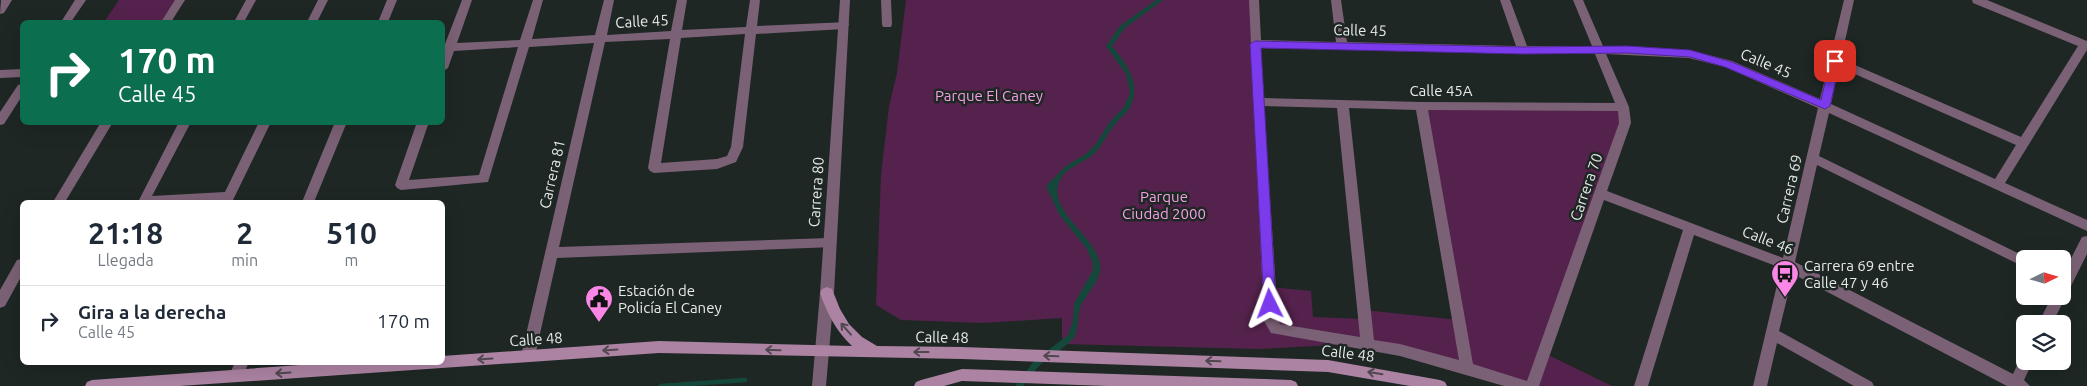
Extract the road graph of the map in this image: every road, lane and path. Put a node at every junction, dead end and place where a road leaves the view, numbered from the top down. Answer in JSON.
{"nodes":[{"id":1,"x":7,"y":0,"type":"edge"},
{"id":2,"x":82,"y":0,"type":"edge"},
{"id":3,"x":180,"y":0,"type":"edge"},
{"id":4,"x":251,"y":0,"type":"edge"},
{"id":5,"x":323,"y":0,"type":"edge"},
{"id":6,"x":392,"y":0,"type":"edge"},
{"id":7,"x":467,"y":0,"type":"edge"},
{"id":8,"x":538,"y":0,"type":"edge"},
{"id":9,"x":609,"y":0,"type":"edge"},
{"id":10,"x":682,"y":0,"type":"edge"},
{"id":11,"x":755,"y":0,"type":"edge"},
{"id":12,"x":845,"y":0,"type":"edge"},
{"id":13,"x":886,"y":0,"type":"edge"},
{"id":14,"x":1254,"y":0,"type":"edge"},
{"id":15,"x":1336,"y":0,"type":"edge"},
{"id":16,"x":1505,"y":0,"type":"edge"},
{"id":17,"x":1578,"y":0,"type":"edge"},
{"id":18,"x":1849,"y":0,"type":"edge"},
{"id":19,"x":1977,"y":0,"type":"edge"},
{"id":20,"x":0,"y":10,"type":"edge"},
{"id":21,"x":67,"y":20,"type":"edge"},
{"id":22,"x":167,"y":20,"type":"edge"},
{"id":23,"x":240,"y":20,"type":"edge"},
{"id":24,"x":313,"y":20,"type":"edge"},
{"id":25,"x":384,"y":20,"type":"edge"},
{"id":26,"x":887,"y":24,"type":"dead end"},
{"id":27,"x":844,"y":25,"type":"junction"},
{"id":28,"x":751,"y":31,"type":"junction"},
{"id":29,"x":677,"y":35,"type":"junction"},
{"id":30,"x":600,"y":39,"type":"junction"},
{"id":31,"x":525,"y":44,"type":"junction"},
{"id":32,"x":1255,"y":44,"type":"junction"},
{"id":33,"x":2086,"y":44,"type":"edge"},
{"id":34,"x":1342,"y":45,"type":"junction"},
{"id":35,"x":446,"y":48,"type":"edge"},
{"id":36,"x":1523,"y":50,"type":"junction"},
{"id":37,"x":1599,"y":50,"type":"junction"},
{"id":38,"x":1835,"y":61,"type":"junction"},
{"id":39,"x":20,"y":73,"type":"edge"},
{"id":40,"x":0,"y":74,"type":"edge"},
{"id":41,"x":20,"y":91,"type":"edge"},
{"id":42,"x":1258,"y":102,"type":"junction"},
{"id":43,"x":1343,"y":105,"type":"junction"},
{"id":44,"x":1421,"y":106,"type":"junction"},
{"id":45,"x":1825,"y":106,"type":"junction"},
{"id":46,"x":1623,"y":107,"type":"junction"},
{"id":47,"x":0,"y":120,"type":"edge"},
{"id":48,"x":105,"y":125,"type":"edge"},
{"id":49,"x":183,"y":125,"type":"edge"},
{"id":50,"x":264,"y":125,"type":"edge"},
{"id":51,"x":340,"y":125,"type":"edge"},
{"id":52,"x":422,"y":125,"type":"edge"},
{"id":53,"x":2023,"y":143,"type":"junction"},
{"id":54,"x":1813,"y":158,"type":"junction"},
{"id":55,"x":1998,"y":184,"type":"junction"},
{"id":56,"x":1601,"y":194,"type":"junction"},
{"id":57,"x":60,"y":200,"type":"edge"},
{"id":58,"x":144,"y":200,"type":"edge"},
{"id":59,"x":165,"y":200,"type":"edge"},
{"id":60,"x":309,"y":200,"type":"edge"},
{"id":61,"x":2087,"y":226,"type":"edge"},
{"id":62,"x":1690,"y":228,"type":"junction"},
{"id":63,"x":2087,"y":241,"type":"edge"},
{"id":64,"x":829,"y":243,"type":"junction"},
{"id":65,"x":551,"y":253,"type":"junction"},
{"id":66,"x":2016,"y":258,"type":"edge"},
{"id":67,"x":1788,"y":265,"type":"junction"},
{"id":68,"x":20,"y":267,"type":"edge"},
{"id":69,"x":2071,"y":271,"type":"edge"},
{"id":70,"x":827,"y":293,"type":"junction"},
{"id":71,"x":0,"y":302,"type":"edge"},
{"id":72,"x":1772,"y":334,"type":"junction"},
{"id":73,"x":1367,"y":343,"type":"junction"},
{"id":74,"x":822,"y":351,"type":"junction"},
{"id":75,"x":879,"y":352,"type":"junction"},
{"id":76,"x":528,"y":356,"type":"junction"},
{"id":77,"x":445,"y":362,"type":"edge"},
{"id":78,"x":241,"y":365,"type":"edge"},
{"id":79,"x":393,"y":365,"type":"edge"},
{"id":80,"x":1467,"y":368,"type":"junction"},
{"id":81,"x":2023,"y":370,"type":"edge"},
{"id":82,"x":236,"y":376,"type":"junction"},
{"id":83,"x":2017,"y":385,"type":"edge"},
{"id":84,"x":92,"y":386,"type":"edge"},
{"id":85,"x":819,"y":386,"type":"edge"},
{"id":86,"x":920,"y":386,"type":"edge"},
{"id":87,"x":1291,"y":386,"type":"edge"},
{"id":88,"x":1440,"y":386,"type":"edge"},
{"id":89,"x":1523,"y":386,"type":"edge"},
{"id":90,"x":1532,"y":386,"type":"edge"},
{"id":91,"x":1641,"y":386,"type":"edge"},
{"id":92,"x":1760,"y":386,"type":"edge"},
{"id":93,"x":1867,"y":386,"type":"edge"}],
"edges":[{"from":1,"to":20,"type":"street"},
{"from":2,"to":21,"type":"street"},
{"from":3,"to":22,"type":"street"},
{"from":4,"to":23,"type":"street"},
{"from":5,"to":24,"type":"street"},
{"from":6,"to":25,"type":"street"},
{"from":7,"to":35,"type":"street"},
{"from":8,"to":31,"type":"street"},
{"from":9,"to":30,"type":"street","name":"Carrera 81"},
{"from":10,"to":29,"type":"street"},
{"from":11,"to":28,"type":"street"},
{"from":12,"to":27,"type":"street","name":"Carrera 80"},
{"from":13,"to":26,"type":"street"},
{"from":14,"to":32,"type":"street"},
{"from":15,"to":34,"type":"street"},
{"from":16,"to":36,"type":"street"},
{"from":17,"to":37,"type":"street","name":"Carrera 70"},
{"from":18,"to":38,"type":"street","name":"Carrera 69"},
{"from":19,"to":33,"type":"street"},
{"from":27,"to":28,"type":"street","name":"Calle 45"},
{"from":27,"to":64,"type":"street","name":"Carrera 80"},
{"from":28,"to":29,"type":"street","name":"Calle 45"},
{"from":28,"to":29,"type":"street"},
{"from":29,"to":30,"type":"street","name":"Calle 45"},
{"from":30,"to":31,"type":"street","name":"Calle 45"},
{"from":30,"to":65,"type":"street","name":"Carrera 81"},
{"from":31,"to":35,"type":"street","name":"Calle 45"},
{"from":31,"to":52,"type":"street"},
{"from":32,"to":34,"type":"street","name":"Calle 45"},
{"from":32,"to":42,"type":"street"},
{"from":33,"to":53,"type":"street"},
{"from":34,"to":36,"type":"street","name":"Calle 45"},
{"from":36,"to":37,"type":"street","name":"Calle 45"},
{"from":37,"to":45,"type":"street","name":"Calle 45"},
{"from":37,"to":46,"type":"street","name":"Carrera 70"},
{"from":38,"to":45,"type":"street","name":"Carrera 69"},
{"from":38,"to":53,"type":"street"},
{"from":39,"to":40,"type":"street"},
{"from":41,"to":47,"type":"street"},
{"from":42,"to":43,"type":"street","name":"Calle 45A"},
{"from":42,"to":73,"type":"street","name":"Calle 48"},
{"from":43,"to":44,"type":"street","name":"Calle 45A"},
{"from":43,"to":73,"type":"street"},
{"from":44,"to":46,"type":"street","name":"Calle 45A"},
{"from":44,"to":80,"type":"street"},
{"from":45,"to":54,"type":"street","name":"Carrera 69"},
{"from":45,"to":55,"type":"street","name":"Calle 45"},
{"from":46,"to":56,"type":"street","name":"Carrera 70"},
{"from":48,"to":57,"type":"street"},
{"from":49,"to":58,"type":"street"},
{"from":50,"to":59,"type":"street"},
{"from":51,"to":60,"type":"street"},
{"from":53,"to":55,"type":"street"},
{"from":54,"to":66,"type":"street"},
{"from":54,"to":67,"type":"street","name":"Carrera 69"},
{"from":55,"to":61,"type":"street","name":"Calle 45"},
{"from":56,"to":62,"type":"street","name":"Calle 46"},
{"from":56,"to":90,"type":"street","name":"Carrera 70"},
{"from":62,"to":67,"type":"street","name":"Calle 46"},
{"from":62,"to":91,"type":"street"},
{"from":63,"to":69,"type":"street"},
{"from":64,"to":65,"type":"street"},
{"from":64,"to":70,"type":"street","name":"Carrera 80"},
{"from":65,"to":76,"type":"street","name":"Carrera 81"},
{"from":67,"to":72,"type":"street","name":"Carrera 69"},
{"from":67,"to":83,"type":"street","name":"Calle 46"},
{"from":68,"to":71,"type":"street"},
{"from":70,"to":74,"type":"street","name":"Carrera 80"},
{"from":75,"to":70,"type":"main road","one_way":true},
{"from":72,"to":92,"type":"street","name":"Carrera 69"},
{"from":72,"to":93,"type":"street"},
{"from":73,"to":80,"type":"street","name":"Calle 48"},
{"from":74,"to":75,"type":"main road","name":"Calle 48"},
{"from":74,"to":76,"type":"main road","name":"Calle 48","one_way":true},
{"from":74,"to":85,"type":"street","name":"Carrera 80"},
{"from":88,"to":75,"type":"main road","name":"Calle 48","one_way":true},
{"from":76,"to":77,"type":"main road","name":"Calle 48","one_way":true},
{"from":78,"to":82,"type":"street"},
{"from":79,"to":82,"type":"main road","one_way":true},
{"from":80,"to":89,"type":"street","name":"Calle 48"},
{"from":81,"to":83,"type":"street"},
{"from":82,"to":84,"type":"main road"},
{"from":86,"to":87,"type":"main road"}]}
